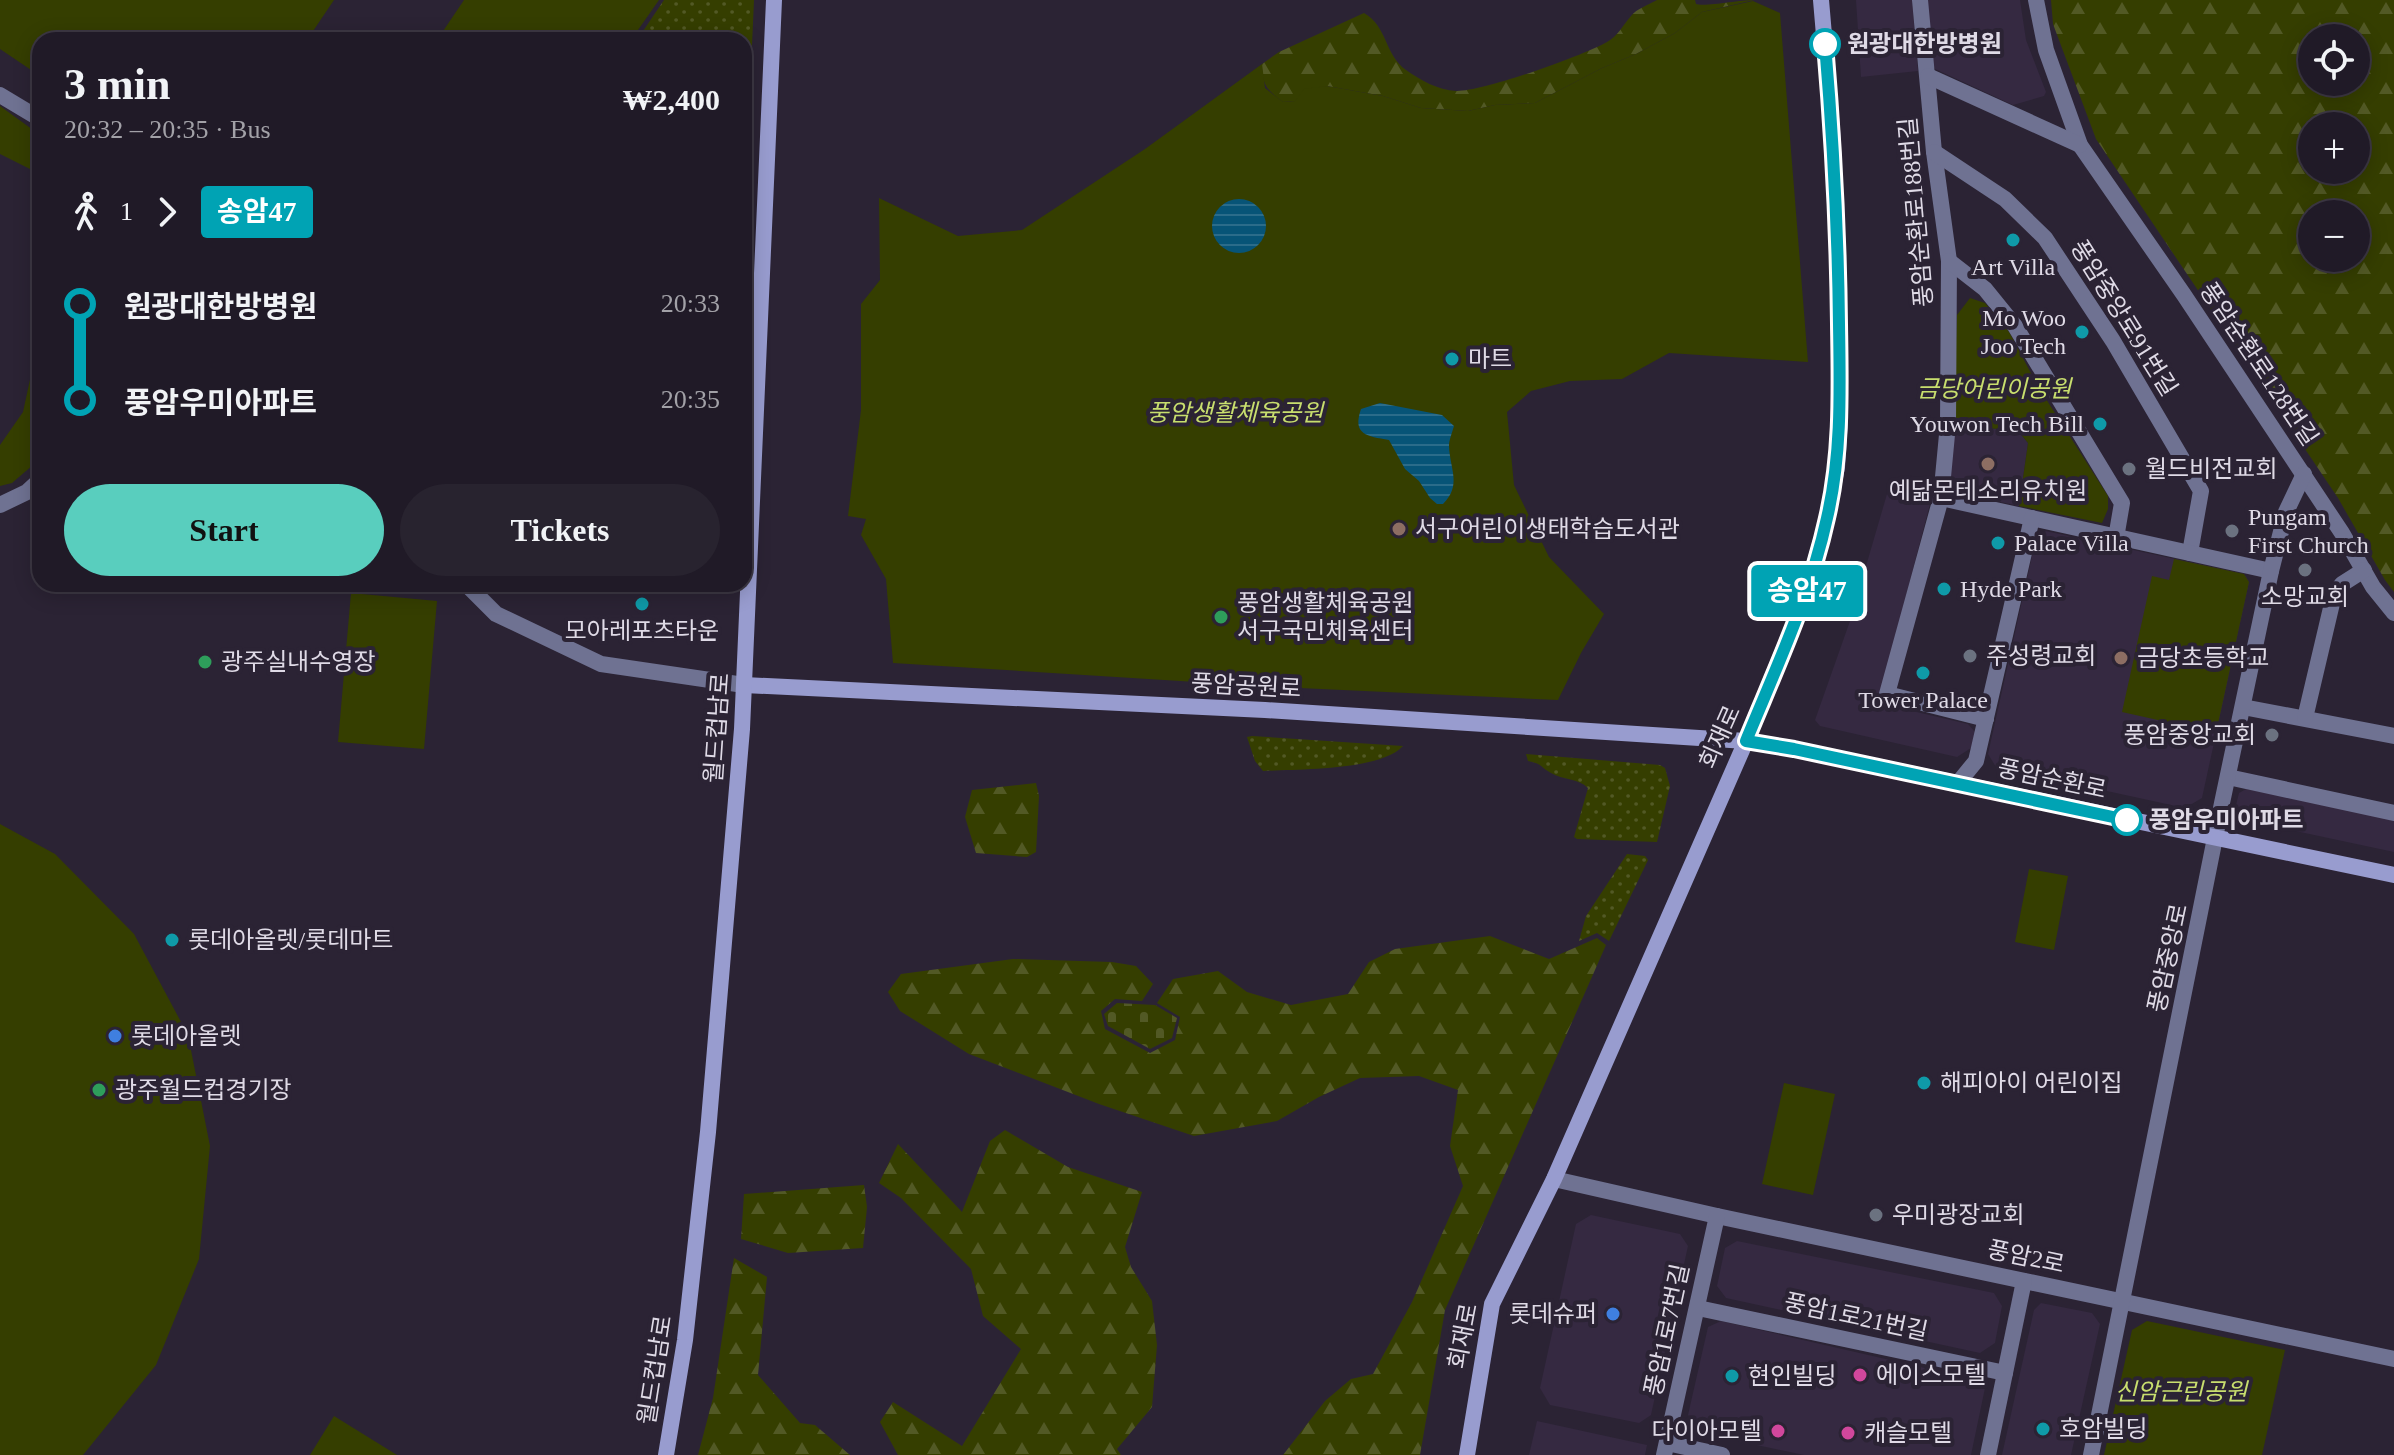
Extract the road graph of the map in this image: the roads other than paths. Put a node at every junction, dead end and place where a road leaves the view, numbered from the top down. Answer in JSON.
{"nodes":[{"id":1,"x":774,"y":0,"type":"edge"},
{"id":2,"x":1821,"y":0,"type":"edge"},
{"id":3,"x":1920,"y":0,"type":"edge"},
{"id":4,"x":2036,"y":0,"type":"edge"},
{"id":5,"x":1928,"y":76,"type":"junction"},
{"id":6,"x":0,"y":95,"type":"edge"},
{"id":7,"x":32,"y":114,"type":"edge"},
{"id":8,"x":2080,"y":145,"type":"junction"},
{"id":9,"x":1934,"y":152,"type":"junction"},
{"id":10,"x":1949,"y":261,"type":"junction"},
{"id":11,"x":2304,"y":474,"type":"junction"},
{"id":12,"x":32,"y":487,"type":"edge"},
{"id":13,"x":1941,"y":498,"type":"junction"},
{"id":14,"x":752,"y":502,"type":"edge"},
{"id":15,"x":0,"y":505,"type":"edge"},
{"id":16,"x":2032,"y":518,"type":"junction"},
{"id":17,"x":2116,"y":538,"type":"junction"},
{"id":18,"x":2190,"y":553,"type":"junction"},
{"id":19,"x":2364,"y":570,"type":"junction"},
{"id":20,"x":2271,"y":571,"type":"junction"},
{"id":21,"x":474,"y":592,"type":"edge"},
{"id":22,"x":748,"y":592,"type":"edge"},
{"id":23,"x":2394,"y":613,"type":"edge"},
{"id":24,"x":744,"y":685,"type":"junction"},
{"id":25,"x":2243,"y":707,"type":"junction"},
{"id":26,"x":2305,"y":718,"type":"junction"},
{"id":27,"x":1986,"y":719,"type":"junction"},
{"id":28,"x":2394,"y":736,"type":"edge"},
{"id":29,"x":1746,"y":741,"type":"junction"},
{"id":30,"x":2228,"y":777,"type":"junction"},
{"id":31,"x":1958,"y":783,"type":"junction"},
{"id":32,"x":2394,"y":813,"type":"edge"},
{"id":33,"x":2217,"y":837,"type":"junction"},
{"id":34,"x":2394,"y":875,"type":"edge"},
{"id":35,"x":1554,"y":1179,"type":"junction"},
{"id":36,"x":1717,"y":1216,"type":"junction"},
{"id":37,"x":2024,"y":1281,"type":"junction"},
{"id":38,"x":2122,"y":1302,"type":"junction"},
{"id":39,"x":1698,"y":1308,"type":"junction"},
{"id":40,"x":2394,"y":1359,"type":"edge"},
{"id":41,"x":2005,"y":1373,"type":"junction"},
{"id":42,"x":1665,"y":1449,"type":"edge"},
{"id":43,"x":666,"y":1455,"type":"edge"},
{"id":44,"x":1467,"y":1455,"type":"edge"},
{"id":45,"x":1722,"y":1455,"type":"edge"},
{"id":46,"x":1988,"y":1455,"type":"edge"},
{"id":47,"x":2091,"y":1455,"type":"edge"}],
"edges":[{"from":1,"to":14,"type":"street","name":"월드컵남로"},
{"from":2,"to":29,"type":"street","name":"회재로"},
{"from":3,"to":5,"type":"street","name":"풍암순환로188번길"},
{"from":4,"to":8,"type":"street","name":"풍암순환로128번길"},
{"from":5,"to":8,"type":"street"},
{"from":5,"to":9,"type":"street","name":"풍암순환로188번길"},
{"from":6,"to":7,"type":"street"},
{"from":8,"to":11,"type":"street","name":"풍암순환로128번길"},
{"from":9,"to":10,"type":"street","name":"풍암순환로188번길"},
{"from":9,"to":18,"type":"street","name":"풍암중앙로91번길"},
{"from":10,"to":13,"type":"street","name":"풍암순환로188번길"},
{"from":10,"to":17,"type":"street"},
{"from":11,"to":19,"type":"street","name":"풍암순환로128번길"},
{"from":11,"to":20,"type":"street","name":"풍암중앙로"},
{"from":12,"to":15,"type":"street"},
{"from":13,"to":16,"type":"street"},
{"from":13,"to":27,"type":"street","name":"풍암순환로188번길"},
{"from":16,"to":17,"type":"street"},
{"from":16,"to":27,"type":"street"},
{"from":17,"to":18,"type":"street"},
{"from":18,"to":20,"type":"street"},
{"from":19,"to":23,"type":"street","name":"풍암순환로128번길"},
{"from":19,"to":26,"type":"street"},
{"from":20,"to":25,"type":"street","name":"풍암중앙로"},
{"from":21,"to":24,"type":"street"},
{"from":22,"to":24,"type":"street","name":"월드컵남로"},
{"from":24,"to":29,"type":"street","name":"풍암공원로"},
{"from":24,"to":43,"type":"street","name":"월드컵남로"},
{"from":25,"to":26,"type":"street"},
{"from":25,"to":30,"type":"street","name":"풍암중앙로"},
{"from":26,"to":28,"type":"street"},
{"from":27,"to":31,"type":"street"},
{"from":29,"to":31,"type":"street","name":"풍암순환로"},
{"from":29,"to":35,"type":"street","name":"회재로"},
{"from":30,"to":32,"type":"street"},
{"from":30,"to":33,"type":"street","name":"풍암중앙로"},
{"from":31,"to":33,"type":"street","name":"풍암순환로"},
{"from":33,"to":34,"type":"street","name":"풍암순환로"},
{"from":33,"to":38,"type":"street","name":"풍암중앙로"},
{"from":35,"to":36,"type":"street","name":"풍암2로"},
{"from":35,"to":44,"type":"street","name":"회재로"},
{"from":36,"to":37,"type":"street","name":"풍암2로"},
{"from":36,"to":39,"type":"street","name":"풍암1로7번길"},
{"from":37,"to":38,"type":"street","name":"풍암2로"},
{"from":37,"to":41,"type":"street"},
{"from":38,"to":40,"type":"street","name":"풍암2로"},
{"from":38,"to":47,"type":"street","name":"풍암중앙로"},
{"from":39,"to":41,"type":"street","name":"풍암1로21번길"},
{"from":39,"to":42,"type":"street","name":"풍암1로7번길"},
{"from":41,"to":46,"type":"street"},
{"from":42,"to":45,"type":"street"}]}
